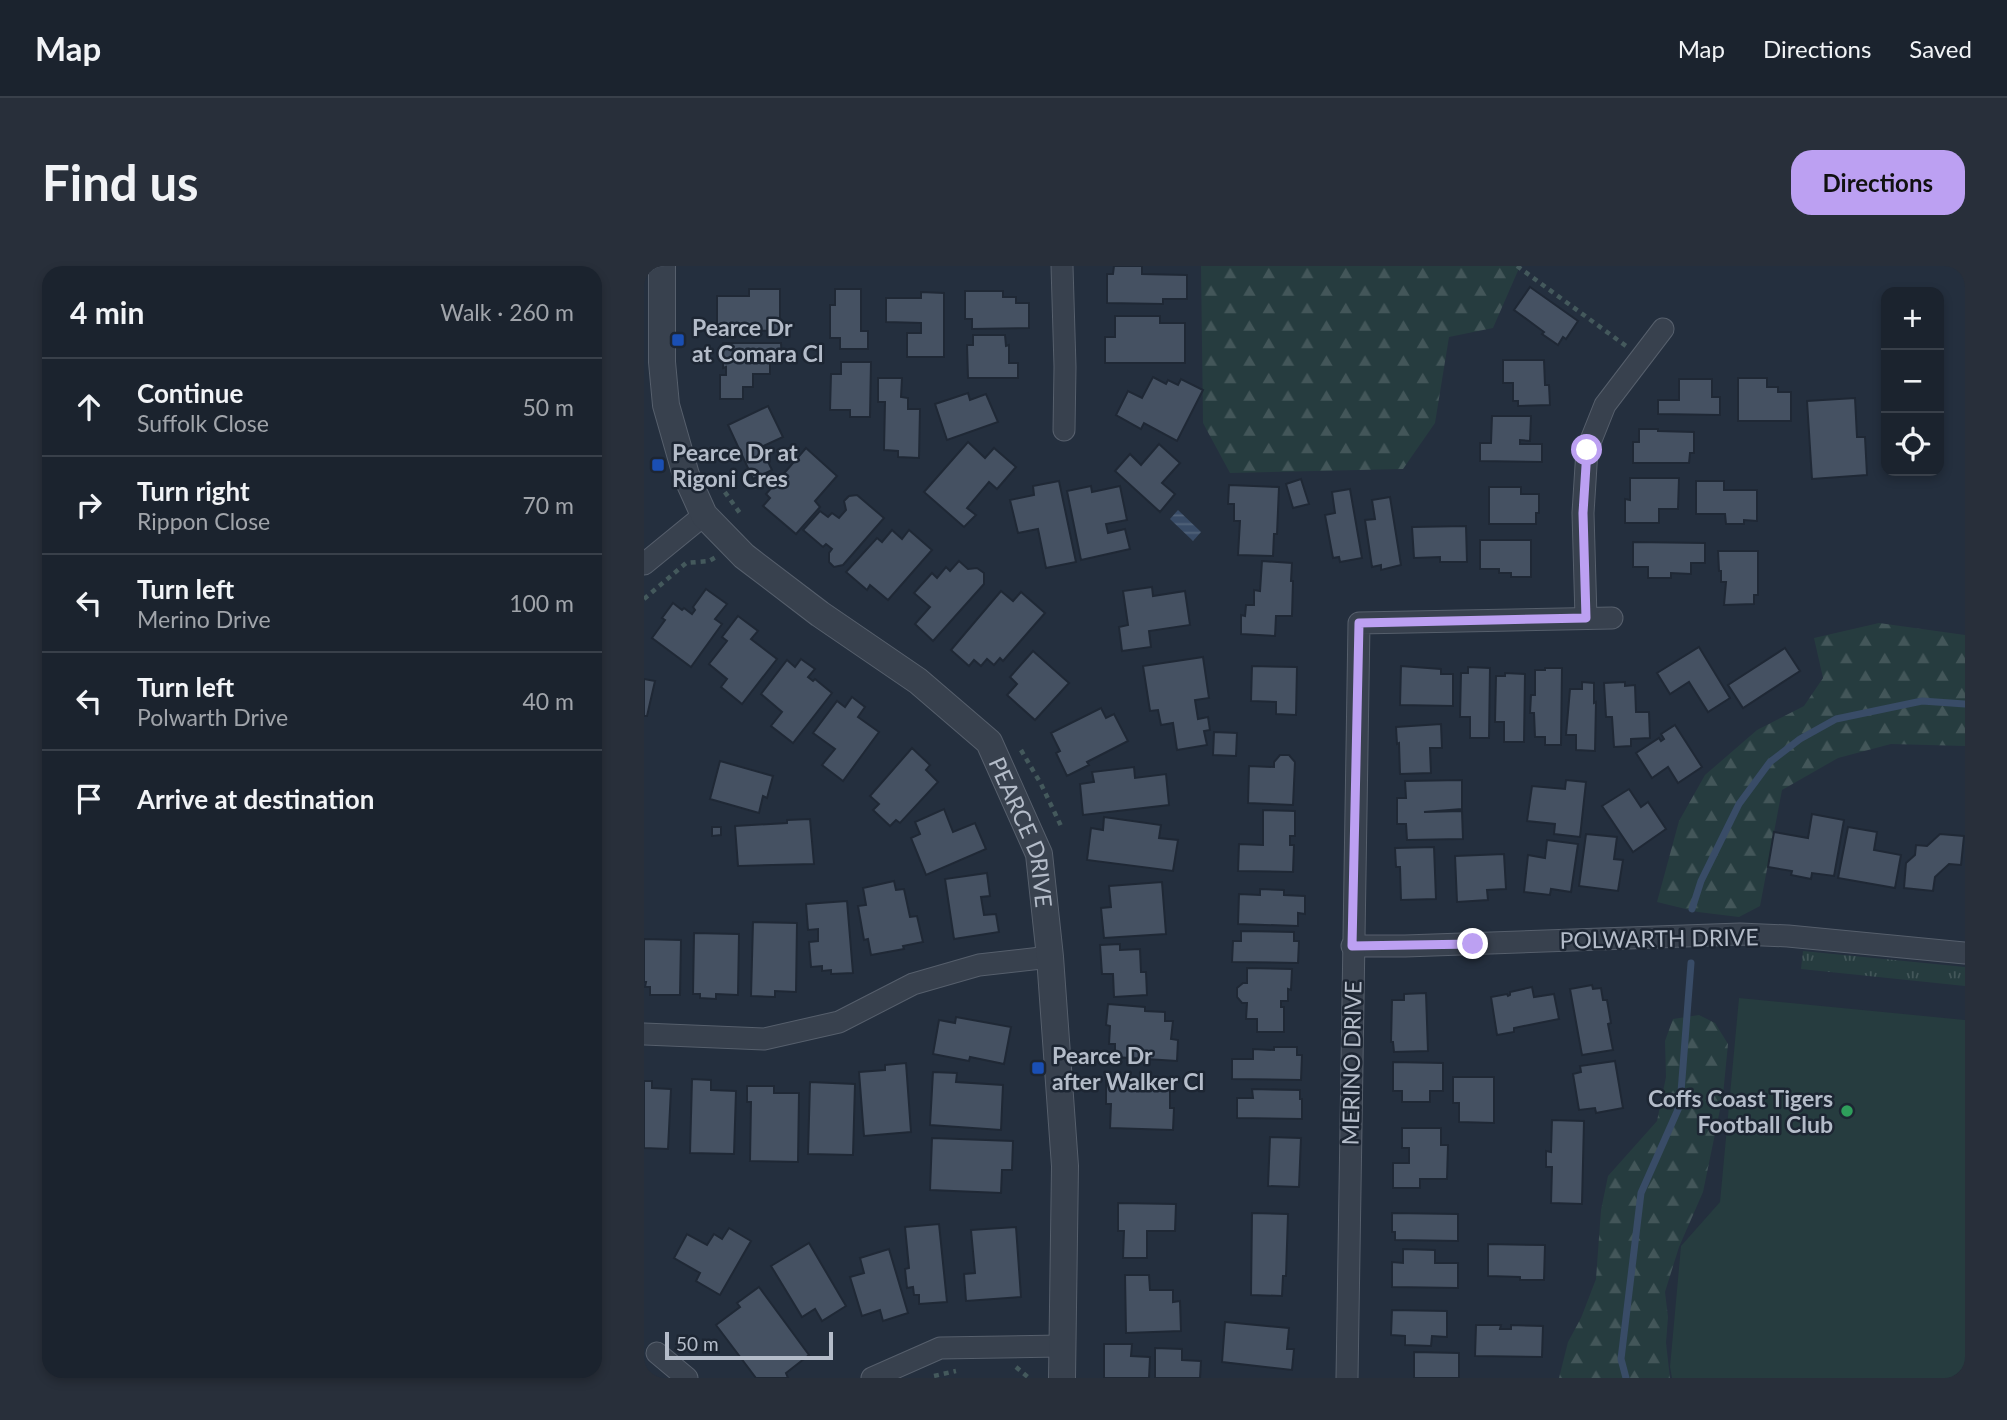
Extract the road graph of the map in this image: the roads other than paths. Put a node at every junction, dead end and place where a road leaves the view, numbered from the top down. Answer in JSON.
{"nodes":[{"id":1,"x":662,"y":266,"type":"edge"},
{"id":2,"x":1062,"y":266,"type":"edge"},
{"id":3,"x":1663,"y":329,"type":"dead end"},
{"id":4,"x":1064,"y":429,"type":"dead end"},
{"id":5,"x":704,"y":515,"type":"junction"},
{"id":6,"x":644,"y":564,"type":"edge"},
{"id":7,"x":1586,"y":618,"type":"junction"},
{"id":8,"x":1612,"y":618,"type":"dead end"},
{"id":9,"x":1352,"y":946,"type":"junction"},
{"id":10,"x":1965,"y":953,"type":"edge"},
{"id":11,"x":1050,"y":957,"type":"junction"},
{"id":12,"x":644,"y":1034,"type":"edge"},
{"id":13,"x":1061,"y":1346,"type":"junction"},
{"id":14,"x":657,"y":1353,"type":"dead end"},
{"id":15,"x":687,"y":1378,"type":"edge"},
{"id":16,"x":872,"y":1378,"type":"edge"},
{"id":17,"x":1062,"y":1378,"type":"edge"},
{"id":18,"x":1347,"y":1378,"type":"edge"}],
"edges":[{"from":1,"to":5,"type":"street","name":"PEARCE DRIVE"},
{"from":2,"to":4,"type":"street"},
{"from":3,"to":7,"type":"street"},
{"from":5,"to":6,"type":"street"},
{"from":5,"to":11,"type":"street","name":"PEARCE DRIVE"},
{"from":7,"to":8,"type":"street"},
{"from":7,"to":9,"type":"street","name":"MERINO DRIVE"},
{"from":9,"to":10,"type":"street","name":"POLWARTH DRIVE"},
{"from":9,"to":18,"type":"street","name":"MERINO DRIVE"},
{"from":11,"to":12,"type":"street"},
{"from":11,"to":13,"type":"street","name":"PEARCE DRIVE"},
{"from":13,"to":16,"type":"street"},
{"from":13,"to":17,"type":"street","name":"PEARCE DRIVE"},
{"from":14,"to":15,"type":"street"}]}
